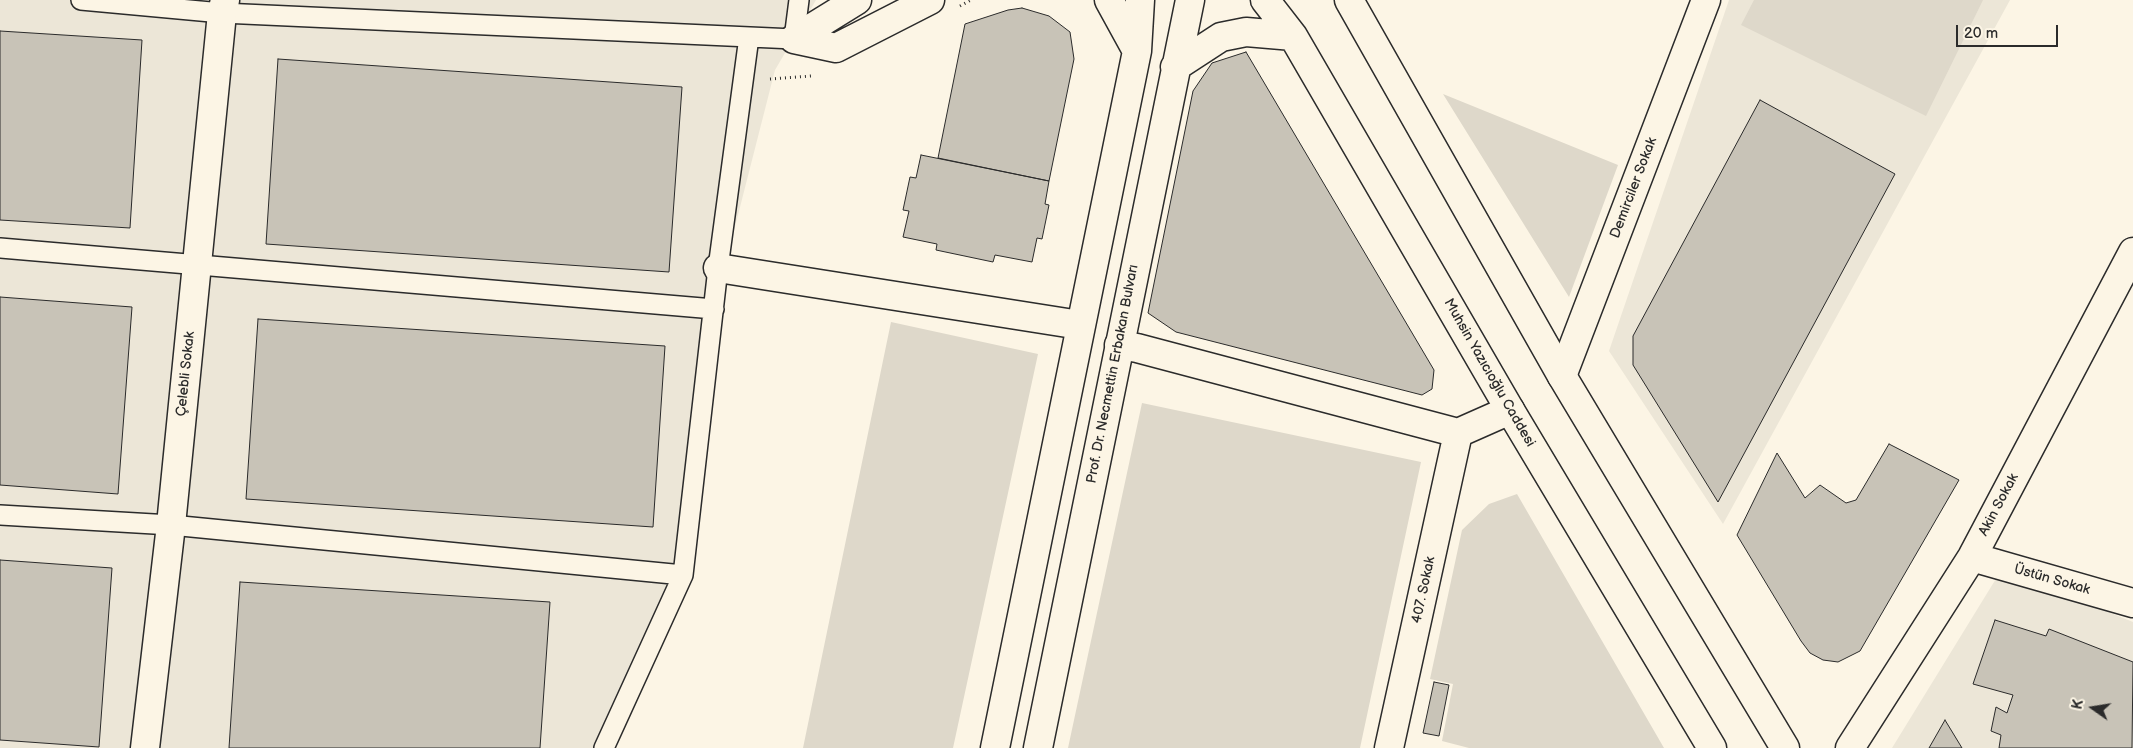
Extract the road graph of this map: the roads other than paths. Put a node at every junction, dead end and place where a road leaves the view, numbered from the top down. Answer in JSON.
{"nodes":[{"id":1,"x":81,"y":0,"type":"edge"},
{"id":2,"x":799,"y":0,"type":"edge"},
{"id":3,"x":857,"y":0,"type":"edge"},
{"id":4,"x":930,"y":0,"type":"edge"},
{"id":5,"x":1108,"y":0,"type":"edge"},
{"id":6,"x":1140,"y":0,"type":"edge"},
{"id":7,"x":1190,"y":0,"type":"edge"},
{"id":8,"x":1265,"y":0,"type":"edge"},
{"id":9,"x":1349,"y":0,"type":"edge"},
{"id":10,"x":1706,"y":0,"type":"edge"},
{"id":11,"x":224,"y":6,"type":"edge"},
{"id":12,"x":1293,"y":36,"type":"junction"},
{"id":13,"x":749,"y":37,"type":"junction"},
{"id":14,"x":794,"y":39,"type":"junction"},
{"id":15,"x":1137,"y":51,"type":"junction"},
{"id":16,"x":1175,"y":67,"type":"junction"},
{"id":17,"x":0,"y":248,"type":"edge"},
{"id":18,"x":2133,"y":252,"type":"edge"},
{"id":19,"x":197,"y":264,"type":"junction"},
{"id":20,"x":718,"y":268,"type":"junction"},
{"id":21,"x":714,"y":309,"type":"junction"},
{"id":22,"x":1080,"y":325,"type":"junction"},
{"id":23,"x":1119,"y":345,"type":"junction"},
{"id":24,"x":1562,"y":376,"type":"junction"},
{"id":25,"x":1510,"y":410,"type":"junction"},
{"id":26,"x":1458,"y":432,"type":"junction"},
{"id":27,"x":0,"y":515,"type":"edge"},
{"id":28,"x":170,"y":525,"type":"junction"},
{"id":29,"x":1972,"y":557,"type":"junction"},
{"id":30,"x":683,"y":575,"type":"junction"},
{"id":31,"x":2133,"y":604,"type":"edge"},
{"id":32,"x":145,"y":748,"type":"edge"},
{"id":33,"x":604,"y":748,"type":"edge"},
{"id":34,"x":995,"y":748,"type":"edge"},
{"id":35,"x":1038,"y":748,"type":"edge"},
{"id":36,"x":1389,"y":748,"type":"edge"},
{"id":37,"x":1712,"y":748,"type":"edge"},
{"id":38,"x":1785,"y":748,"type":"edge"},
{"id":39,"x":1850,"y":748,"type":"edge"}],
"edges":[{"from":1,"to":11,"type":"lane"},
{"from":2,"to":14,"type":"lane"},
{"from":3,"to":14,"type":"main road"},
{"from":4,"to":14,"type":"main road"},
{"from":5,"to":15,"type":"main road"},
{"from":6,"to":15,"type":"main road"},
{"from":7,"to":16,"type":"main road","name":"Prof. Dr. Necmettin Erbakan Bulvarı"},
{"from":8,"to":12,"type":"main road","name":"Muhsin Yazıcıoğlu Caddesi"},
{"from":9,"to":24,"type":"main road"},
{"from":10,"to":24,"type":"main road","name":"Demirciler Sokak"},
{"from":11,"to":13,"type":"lane"},
{"from":11,"to":19,"type":"main road","name":"Çelebli Sokak"},
{"from":12,"to":16,"type":"main road"},
{"from":12,"to":25,"type":"main road","name":"Muhsin Yazıcıoğlu Caddesi"},
{"from":13,"to":14,"type":"lane"},
{"from":13,"to":20,"type":"lane"},
{"from":15,"to":22,"type":"main road"},
{"from":16,"to":23,"type":"main road","name":"Prof. Dr. Necmettin Erbakan Bulvarı"},
{"from":17,"to":19,"type":"lane"},
{"from":18,"to":29,"type":"main road","name":"Akin Sokak"},
{"from":19,"to":21,"type":"lane"},
{"from":19,"to":28,"type":"main road","name":"Çelebli Sokak"},
{"from":20,"to":21,"type":"lane"},
{"from":20,"to":22,"type":"main road"},
{"from":21,"to":30,"type":"lane"},
{"from":22,"to":34,"type":"main road"},
{"from":23,"to":26,"type":"main road"},
{"from":23,"to":35,"type":"main road","name":"Prof. Dr. Necmettin Erbakan Bulvarı"},
{"from":24,"to":38,"type":"main road"},
{"from":25,"to":26,"type":"main road"},
{"from":25,"to":37,"type":"main road","name":"Muhsin Yazıcıoğlu Caddesi"},
{"from":26,"to":36,"type":"main road","name":"407. Sokak"},
{"from":27,"to":28,"type":"lane"},
{"from":28,"to":30,"type":"lane"},
{"from":28,"to":32,"type":"main road","name":"Çelebli Sokak"},
{"from":29,"to":31,"type":"main road","name":"Üstün Sokak"},
{"from":29,"to":39,"type":"main road","name":"Akin Sokak"},
{"from":30,"to":33,"type":"lane"}]}
